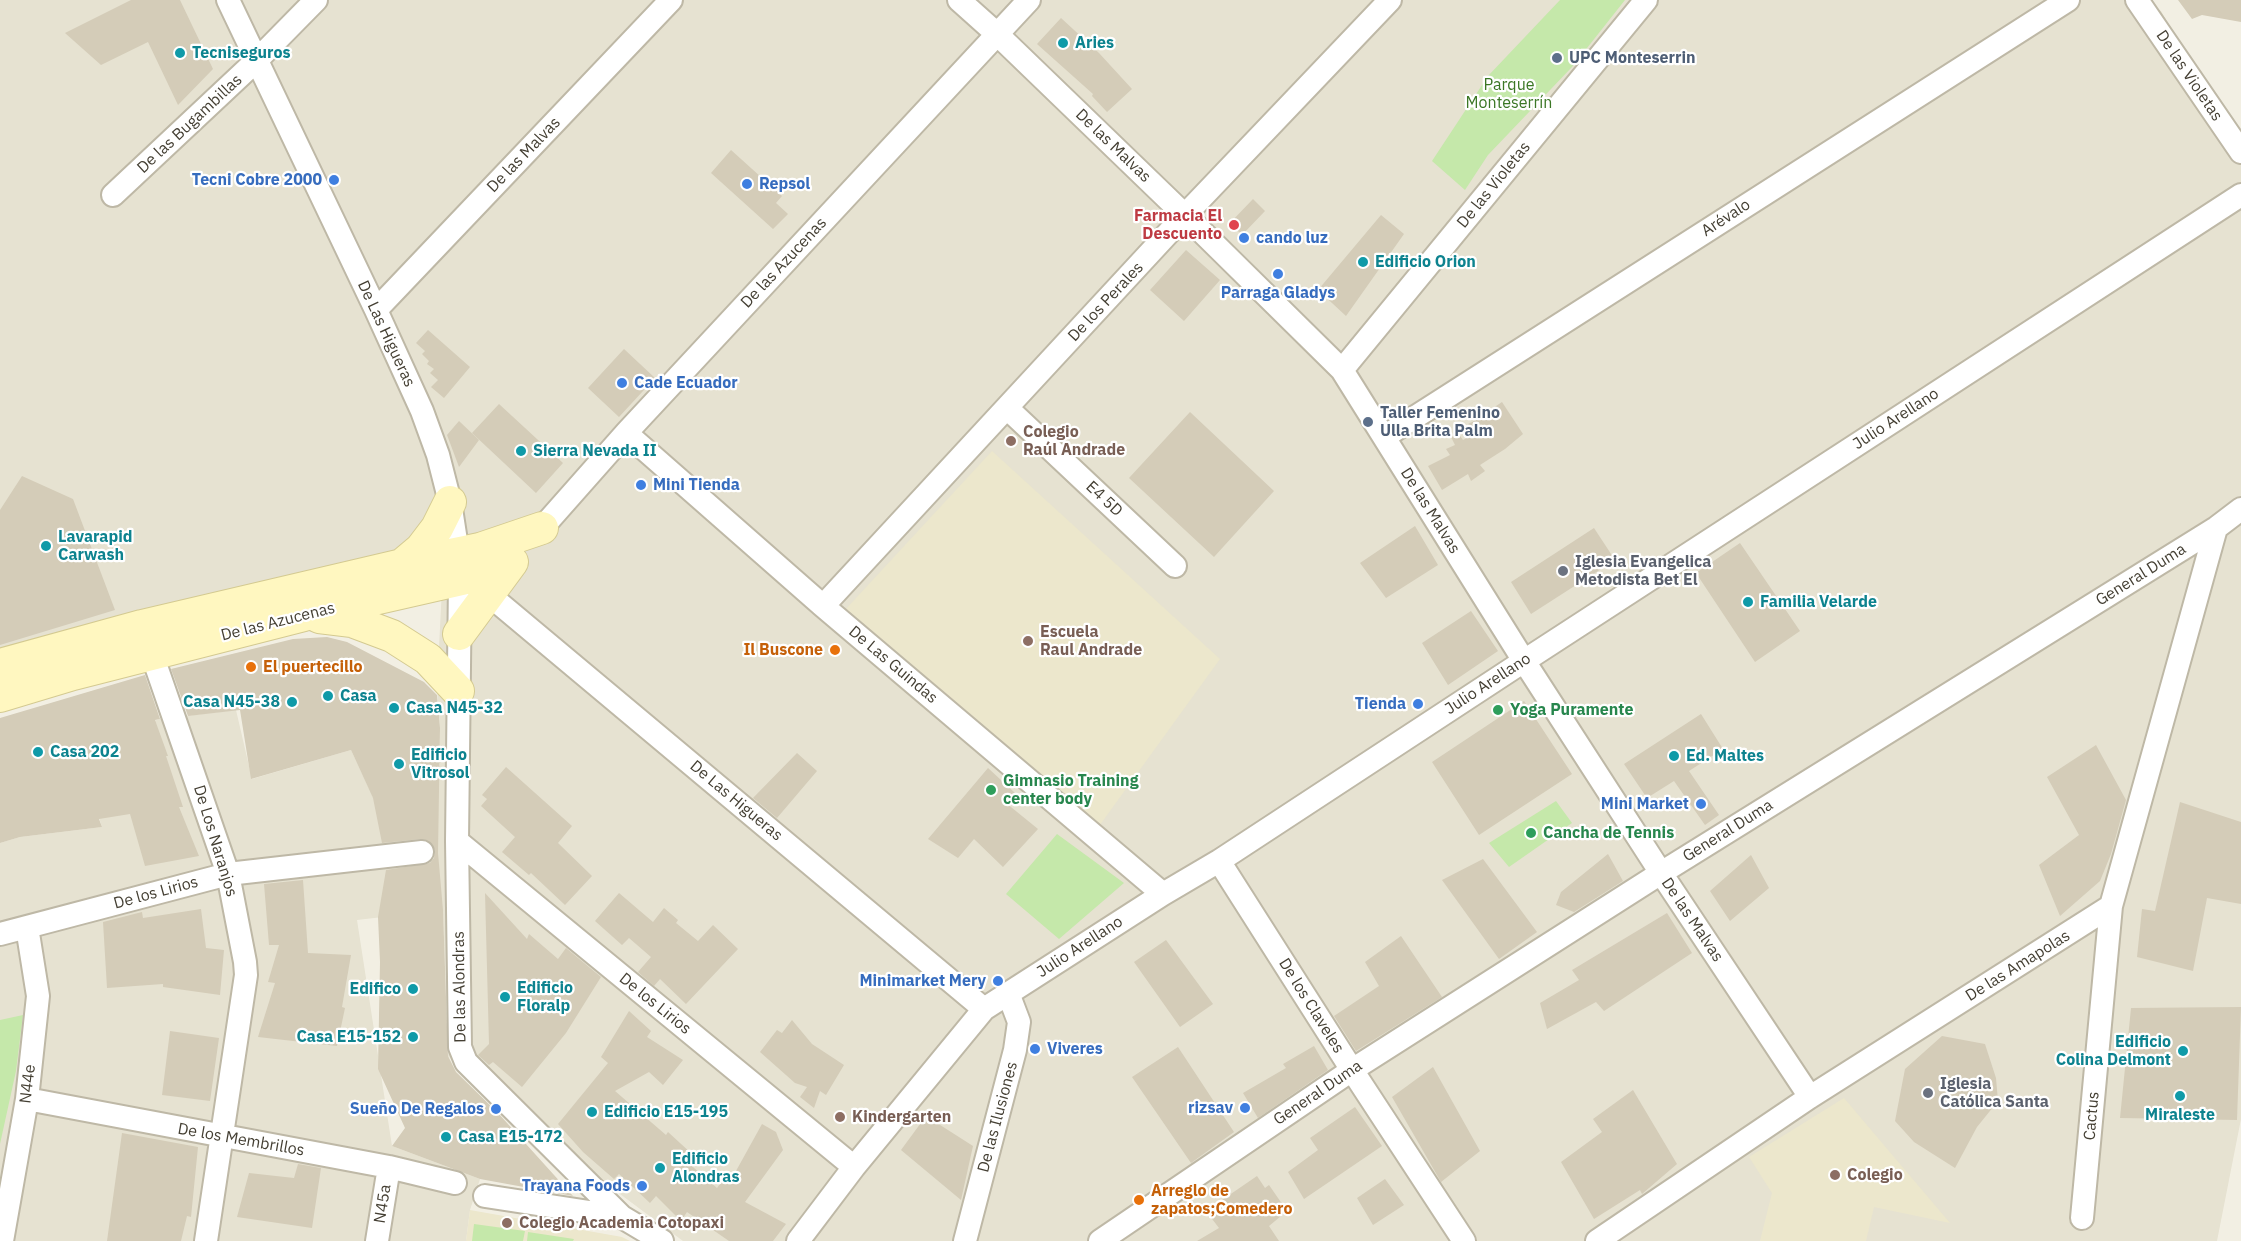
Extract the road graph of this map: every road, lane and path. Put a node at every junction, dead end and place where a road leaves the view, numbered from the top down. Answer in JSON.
{"nodes":[{"id":1,"x":228,"y":0,"type":"edge"},
{"id":2,"x":316,"y":0,"type":"edge"},
{"id":3,"x":671,"y":0,"type":"edge"},
{"id":4,"x":959,"y":0,"type":"edge"},
{"id":5,"x":1029,"y":0,"type":"edge"},
{"id":6,"x":1390,"y":0,"type":"edge"},
{"id":7,"x":1646,"y":0,"type":"edge"},
{"id":8,"x":2068,"y":0,"type":"edge"},
{"id":9,"x":2137,"y":0,"type":"edge"},
{"id":10,"x":997,"y":34,"type":"junction"},
{"id":11,"x":256,"y":61,"type":"junction"},
{"id":12,"x":2241,"y":152,"type":"edge"},
{"id":13,"x":113,"y":195,"type":"dead end"},
{"id":14,"x":2241,"y":195,"type":"edge"},
{"id":15,"x":1185,"y":215,"type":"junction"},
{"id":16,"x":376,"y":310,"type":"junction"},
{"id":17,"x":1342,"y":370,"type":"junction"},
{"id":18,"x":1007,"y":408,"type":"junction"},
{"id":19,"x":626,"y":433,"type":"junction"},
{"id":20,"x":1384,"y":437,"type":"junction"},
{"id":21,"x":450,"y":502,"type":"junction"},
{"id":22,"x":2241,"y":509,"type":"edge"},
{"id":23,"x":542,"y":528,"type":"junction"},
{"id":24,"x":2216,"y":528,"type":"junction"},
{"id":25,"x":402,"y":565,"type":"junction"},
{"id":26,"x":1175,"y":566,"type":"dead end"},
{"id":27,"x":459,"y":567,"type":"junction"},
{"id":28,"x":497,"y":581,"type":"junction"},
{"id":29,"x":823,"y":606,"type":"junction"},
{"id":30,"x":304,"y":615,"type":"junction"},
{"id":31,"x":459,"y":634,"type":"junction"},
{"id":32,"x":147,"y":640,"type":"junction"},
{"id":33,"x":1524,"y":661,"type":"junction"},
{"id":34,"x":0,"y":664,"type":"edge"},
{"id":35,"x":458,"y":691,"type":"junction"},
{"id":36,"x":0,"y":696,"type":"edge"},
{"id":37,"x":457,"y":842,"type":"junction"},
{"id":38,"x":422,"y":852,"type":"dead end"},
{"id":39,"x":1219,"y":861,"type":"junction"},
{"id":40,"x":1660,"y":873,"type":"junction"},
{"id":41,"x":228,"y":874,"type":"junction"},
{"id":42,"x":1163,"y":894,"type":"junction"},
{"id":43,"x":2111,"y":906,"type":"junction"},
{"id":44,"x":27,"y":927,"type":"junction"},
{"id":45,"x":0,"y":934,"type":"edge"},
{"id":46,"x":1008,"y":993,"type":"junction"},
{"id":47,"x":984,"y":1009,"type":"junction"},
{"id":48,"x":1352,"y":1070,"type":"junction"},
{"id":49,"x":1810,"y":1097,"type":"junction"},
{"id":50,"x":27,"y":1099,"type":"junction"},
{"id":51,"x":221,"y":1137,"type":"junction"},
{"id":52,"x":390,"y":1167,"type":"junction"},
{"id":53,"x":854,"y":1167,"type":"junction"},
{"id":54,"x":455,"y":1182,"type":"dead end"},
{"id":55,"x":485,"y":1196,"type":"dead end"},
{"id":56,"x":622,"y":1217,"type":"junction"},
{"id":57,"x":2082,"y":1218,"type":"dead end"},
{"id":58,"x":1620,"y":1234,"type":"edge"},
{"id":59,"x":2,"y":1241,"type":"edge"},
{"id":60,"x":206,"y":1241,"type":"edge"},
{"id":61,"x":377,"y":1241,"type":"edge"},
{"id":62,"x":662,"y":1241,"type":"edge"},
{"id":63,"x":798,"y":1241,"type":"edge"},
{"id":64,"x":965,"y":1241,"type":"edge"},
{"id":65,"x":1100,"y":1241,"type":"edge"},
{"id":66,"x":1464,"y":1241,"type":"edge"},
{"id":67,"x":1597,"y":1241,"type":"edge"}],
"edges":[{"from":1,"to":11,"type":"street","name":"De Las Higueras"},
{"from":2,"to":11,"type":"street","name":"De las Bugambillas"},
{"from":3,"to":16,"type":"street","name":"De las Malvas"},
{"from":4,"to":10,"type":"street","name":"De las Malvas"},
{"from":5,"to":10,"type":"street","name":"De las Azucenas"},
{"from":6,"to":15,"type":"street","name":"De los Perales"},
{"from":7,"to":17,"type":"street","name":"De las Violetas"},
{"from":8,"to":20,"type":"street","name":"Arévalo"},
{"from":9,"to":12,"type":"street","name":"De las Violetas"},
{"from":10,"to":15,"type":"street","name":"De las Malvas"},
{"from":10,"to":19,"type":"street","name":"De las Azucenas"},
{"from":11,"to":13,"type":"street","name":"De las Bugambillas"},
{"from":11,"to":16,"type":"street","name":"De Las Higueras"},
{"from":14,"to":33,"type":"street","name":"Julio Arellano"},
{"from":15,"to":17,"type":"street","name":"De las Malvas"},
{"from":15,"to":18,"type":"street","name":"De los Perales"},
{"from":16,"to":21,"type":"street","name":"De Las Higueras"},
{"from":17,"to":20,"type":"street","name":"De las Malvas"},
{"from":18,"to":26,"type":"street","name":"E4 5D"},
{"from":18,"to":29,"type":"street","name":"De los Perales"},
{"from":19,"to":23,"type":"street","name":"De las Azucenas"},
{"from":19,"to":29,"type":"street","name":"De Las Guindas"},
{"from":20,"to":33,"type":"street","name":"De las Malvas"},
{"from":21,"to":25,"type":"street"},
{"from":21,"to":27,"type":"street","name":"De Las Higueras"},
{"from":22,"to":24,"type":"street","name":"General Duma"},
{"from":23,"to":27,"type":"street","name":"De las Azucenas"},
{"from":23,"to":28,"type":"street","name":"De las Azucenas"},
{"from":24,"to":40,"type":"street","name":"General Duma"},
{"from":24,"to":43,"type":"street"},
{"from":25,"to":27,"type":"street","name":"De las Azucenas"},
{"from":25,"to":32,"type":"street","name":"De las Azucenas"},
{"from":27,"to":28,"type":"street","name":"De las Azucenas"},
{"from":27,"to":30,"type":"street","name":"De las Azucenas"},
{"from":27,"to":31,"type":"street","name":"De Las Higueras"},
{"from":28,"to":31,"type":"street"},
{"from":28,"to":47,"type":"street","name":"De Las Higueras"},
{"from":29,"to":42,"type":"street","name":"De Las Guindas"},
{"from":30,"to":32,"type":"street","name":"De las Azucenas"},
{"from":30,"to":35,"type":"street"},
{"from":31,"to":35,"type":"street","name":"De Las Higueras"},
{"from":32,"to":34,"type":"street","name":"De las Azucenas"},
{"from":32,"to":36,"type":"street","name":"De las Azucenas"},
{"from":32,"to":41,"type":"street","name":"De Los Naranjos"},
{"from":33,"to":39,"type":"street","name":"Julio Arellano"},
{"from":33,"to":40,"type":"street","name":"De las Malvas"},
{"from":35,"to":37,"type":"street","name":"De las Alondras"},
{"from":37,"to":53,"type":"street","name":"De los Lirios"},
{"from":37,"to":56,"type":"street","name":"De las Alondras"},
{"from":38,"to":41,"type":"street","name":"De los Lirios"},
{"from":39,"to":42,"type":"street","name":"Julio Arellano"},
{"from":39,"to":48,"type":"street","name":"De los Claveles"},
{"from":40,"to":48,"type":"street","name":"General Duma"},
{"from":40,"to":49,"type":"street","name":"De las Malvas"},
{"from":41,"to":44,"type":"street","name":"De los Lirios"},
{"from":41,"to":51,"type":"street","name":"De Los Naranjos"},
{"from":42,"to":46,"type":"street","name":"Julio Arellano"},
{"from":43,"to":49,"type":"street","name":"De las Amapolas"},
{"from":43,"to":57,"type":"street","name":"Cactus"},
{"from":44,"to":45,"type":"street","name":"De los Lirios"},
{"from":44,"to":50,"type":"street","name":"N44e"},
{"from":46,"to":47,"type":"street","name":"Julio Arellano"},
{"from":46,"to":64,"type":"street","name":"De las Ilusiones"},
{"from":47,"to":53,"type":"street","name":"Julio Arellano"},
{"from":48,"to":65,"type":"street","name":"General Duma"},
{"from":48,"to":66,"type":"street","name":"De los Claveles"},
{"from":49,"to":58,"type":"street","name":"De las Amapolas"},
{"from":50,"to":51,"type":"street","name":"De los Membrillos"},
{"from":50,"to":59,"type":"street","name":"N44e"},
{"from":51,"to":52,"type":"street","name":"De los Membrillos"},
{"from":51,"to":60,"type":"street","name":"De Los Naranjos"},
{"from":52,"to":54,"type":"street","name":"De los Membrillos"},
{"from":52,"to":61,"type":"street","name":"N45a"},
{"from":53,"to":63,"type":"street","name":"Julio Arellano"},
{"from":55,"to":56,"type":"street","name":"De las Alondras"},
{"from":56,"to":62,"type":"street","name":"De las Alondras"},
{"from":58,"to":67,"type":"street","name":"De las Amapolas"}]}
